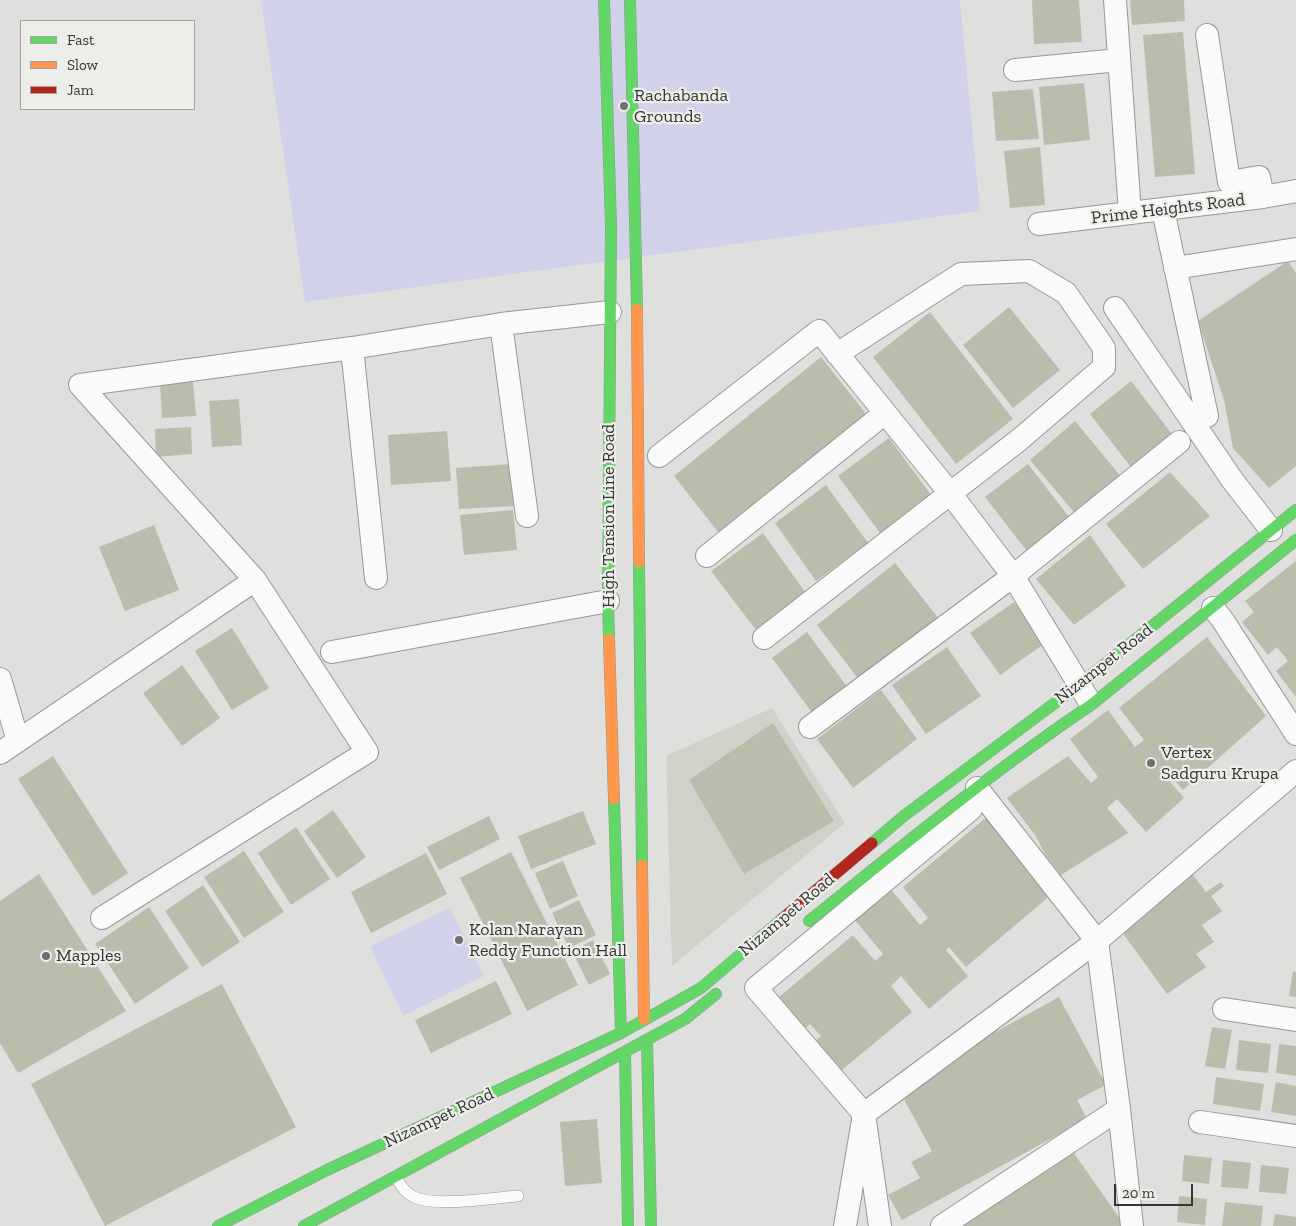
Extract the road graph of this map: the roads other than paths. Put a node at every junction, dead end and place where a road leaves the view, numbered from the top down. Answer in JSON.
{"nodes":[{"id":1,"x":604,"y":0,"type":"edge"},
{"id":2,"x":630,"y":0,"type":"edge"},
{"id":3,"x":1115,"y":0,"type":"edge"},
{"id":4,"x":1207,"y":35,"type":"dead end"},
{"id":5,"x":1119,"y":60,"type":"junction"},
{"id":6,"x":1015,"y":70,"type":"dead end"},
{"id":7,"x":1296,"y":192,"type":"edge"},
{"id":8,"x":1262,"y":197,"type":"junction"},
{"id":9,"x":1163,"y":210,"type":"junction"},
{"id":10,"x":1130,"y":213,"type":"junction"},
{"id":11,"x":1039,"y":224,"type":"dead end"},
{"id":12,"x":1296,"y":248,"type":"edge"},
{"id":13,"x":1175,"y":268,"type":"junction"},
{"id":14,"x":1115,"y":308,"type":"dead end"},
{"id":15,"x":610,"y":312,"type":"junction"},
{"id":16,"x":501,"y":324,"type":"junction"},
{"id":17,"x":352,"y":348,"type":"junction"},
{"id":18,"x":837,"y":354,"type":"junction"},
{"id":19,"x":885,"y":413,"type":"junction"},
{"id":20,"x":1207,"y":416,"type":"dead end"},
{"id":21,"x":1179,"y":442,"type":"dead end"},
{"id":22,"x":659,"y":456,"type":"dead end"},
{"id":23,"x":950,"y":493,"type":"junction"},
{"id":24,"x":1296,"y":510,"type":"edge"},
{"id":25,"x":527,"y":516,"type":"dead end"},
{"id":26,"x":1272,"y":530,"type":"junction"},
{"id":27,"x":1296,"y":540,"type":"edge"},
{"id":28,"x":1296,"y":554,"type":"edge"},
{"id":29,"x":707,"y":556,"type":"dead end"},
{"id":30,"x":1013,"y":576,"type":"junction"},
{"id":31,"x":376,"y":578,"type":"dead end"},
{"id":32,"x":255,"y":580,"type":"junction"},
{"id":33,"x":608,"y":601,"type":"junction"},
{"id":34,"x":1216,"y":612,"type":"junction"},
{"id":35,"x":764,"y":638,"type":"dead end"},
{"id":36,"x":332,"y":652,"type":"dead end"},
{"id":37,"x":0,"y":679,"type":"edge"},
{"id":38,"x":1079,"y":685,"type":"junction"},
{"id":39,"x":1091,"y":705,"type":"junction"},
{"id":40,"x":626,"y":723,"type":"junction"},
{"id":41,"x":810,"y":727,"type":"dead end"},
{"id":42,"x":1296,"y":734,"type":"edge"},
{"id":43,"x":9,"y":747,"type":"edge"},
{"id":44,"x":1296,"y":771,"type":"edge"},
{"id":45,"x":981,"y":793,"type":"junction"},
{"id":46,"x":102,"y":918,"type":"dead end"},
{"id":47,"x":802,"y":926,"type":"dead end"},
{"id":48,"x":1097,"y":942,"type":"junction"},
{"id":49,"x":724,"y":988,"type":"dead end"},
{"id":50,"x":1224,"y":1009,"type":"dead end"},
{"id":51,"x":644,"y":1019,"type":"junction"},
{"id":52,"x":1296,"y":1020,"type":"edge"},
{"id":53,"x":621,"y":1033,"type":"junction"},
{"id":54,"x":647,"y":1040,"type":"junction"},
{"id":55,"x":625,"y":1052,"type":"junction"},
{"id":56,"x":648,"y":1081,"type":"junction"},
{"id":57,"x":625,"y":1083,"type":"junction"},
{"id":58,"x":1119,"y":1108,"type":"junction"},
{"id":59,"x":864,"y":1114,"type":"junction"},
{"id":60,"x":1200,"y":1122,"type":"dead end"},
{"id":61,"x":1296,"y":1136,"type":"edge"},
{"id":62,"x":396,"y":1177,"type":"junction"},
{"id":63,"x":518,"y":1196,"type":"dead end"},
{"id":64,"x":218,"y":1226,"type":"edge"},
{"id":65,"x":304,"y":1226,"type":"edge"},
{"id":66,"x":628,"y":1226,"type":"edge"},
{"id":67,"x":651,"y":1226,"type":"edge"},
{"id":68,"x":845,"y":1226,"type":"edge"},
{"id":69,"x":880,"y":1226,"type":"edge"},
{"id":70,"x":942,"y":1226,"type":"edge"},
{"id":71,"x":1132,"y":1226,"type":"edge"}],
"edges":[{"from":1,"to":15,"type":"main road","name":"High Tension Line Road"},
{"from":2,"to":40,"type":"main road","name":"High Tension Line Road"},
{"from":3,"to":5,"type":"street"},
{"from":4,"to":8,"type":"street"},
{"from":5,"to":6,"type":"street"},
{"from":5,"to":10,"type":"street"},
{"from":7,"to":8,"type":"street","name":"Prime Heights Road"},
{"from":8,"to":9,"type":"street","name":"Prime Heights Road"},
{"from":9,"to":10,"type":"street","name":"Prime Heights Road"},
{"from":9,"to":13,"type":"street"},
{"from":10,"to":11,"type":"street","name":"Prime Heights Road"},
{"from":12,"to":13,"type":"street"},
{"from":13,"to":20,"type":"street"},
{"from":14,"to":26,"type":"street"},
{"from":15,"to":16,"type":"street"},
{"from":15,"to":33,"type":"main road","name":"High Tension Line Road"},
{"from":16,"to":17,"type":"street"},
{"from":16,"to":25,"type":"street"},
{"from":17,"to":31,"type":"street"},
{"from":17,"to":32,"type":"street"},
{"from":18,"to":19,"type":"street"},
{"from":18,"to":22,"type":"street"},
{"from":18,"to":23,"type":"street"},
{"from":19,"to":23,"type":"street"},
{"from":19,"to":29,"type":"street"},
{"from":21,"to":30,"type":"street"},
{"from":23,"to":30,"type":"street"},
{"from":23,"to":35,"type":"street"},
{"from":24,"to":26,"type":"main road","name":"Nizampet Road"},
{"from":26,"to":38,"type":"main road","name":"Nizampet Road"},
{"from":27,"to":34,"type":"main road","name":"Nizampet Road"},
{"from":28,"to":34,"type":"street"},
{"from":30,"to":38,"type":"street"},
{"from":30,"to":41,"type":"street"},
{"from":32,"to":43,"type":"street"},
{"from":32,"to":46,"type":"street"},
{"from":33,"to":36,"type":"street"},
{"from":33,"to":40,"type":"main road","name":"High Tension Line Road"},
{"from":34,"to":39,"type":"main road","name":"Nizampet Road"},
{"from":34,"to":42,"type":"street"},
{"from":34,"to":45,"type":"street"},
{"from":37,"to":43,"type":"street"},
{"from":38,"to":39,"type":"street"},
{"from":38,"to":51,"type":"main road","name":"Nizampet Road"},
{"from":39,"to":45,"type":"main road","name":"Nizampet Road"},
{"from":40,"to":51,"type":"main road","name":"High Tension Line Road"},
{"from":40,"to":53,"type":"main road","name":"High Tension Line Road"},
{"from":44,"to":48,"type":"street"},
{"from":45,"to":47,"type":"main road","name":"Nizampet Road"},
{"from":45,"to":48,"type":"street"},
{"from":45,"to":59,"type":"street"},
{"from":48,"to":58,"type":"street"},
{"from":48,"to":59,"type":"street"},
{"from":49,"to":54,"type":"main road","name":"Nizampet Road"},
{"from":50,"to":52,"type":"street"},
{"from":51,"to":53,"type":"main road","name":"Nizampet Road"},
{"from":53,"to":64,"type":"main road","name":"Nizampet Road"},
{"from":54,"to":55,"type":"main road","name":"Nizampet Road"},
{"from":54,"to":56,"type":"main road"},
{"from":55,"to":57,"type":"main road"},
{"from":55,"to":62,"type":"main road","name":"Nizampet Road"},
{"from":56,"to":57,"type":"main road"},
{"from":56,"to":67,"type":"main road"},
{"from":57,"to":66,"type":"main road"},
{"from":58,"to":70,"type":"street"},
{"from":58,"to":71,"type":"street"},
{"from":59,"to":68,"type":"street"},
{"from":59,"to":69,"type":"street"},
{"from":60,"to":61,"type":"street"},
{"from":62,"to":63,"type":"lane"},
{"from":62,"to":65,"type":"main road","name":"Nizampet Road"}]}
